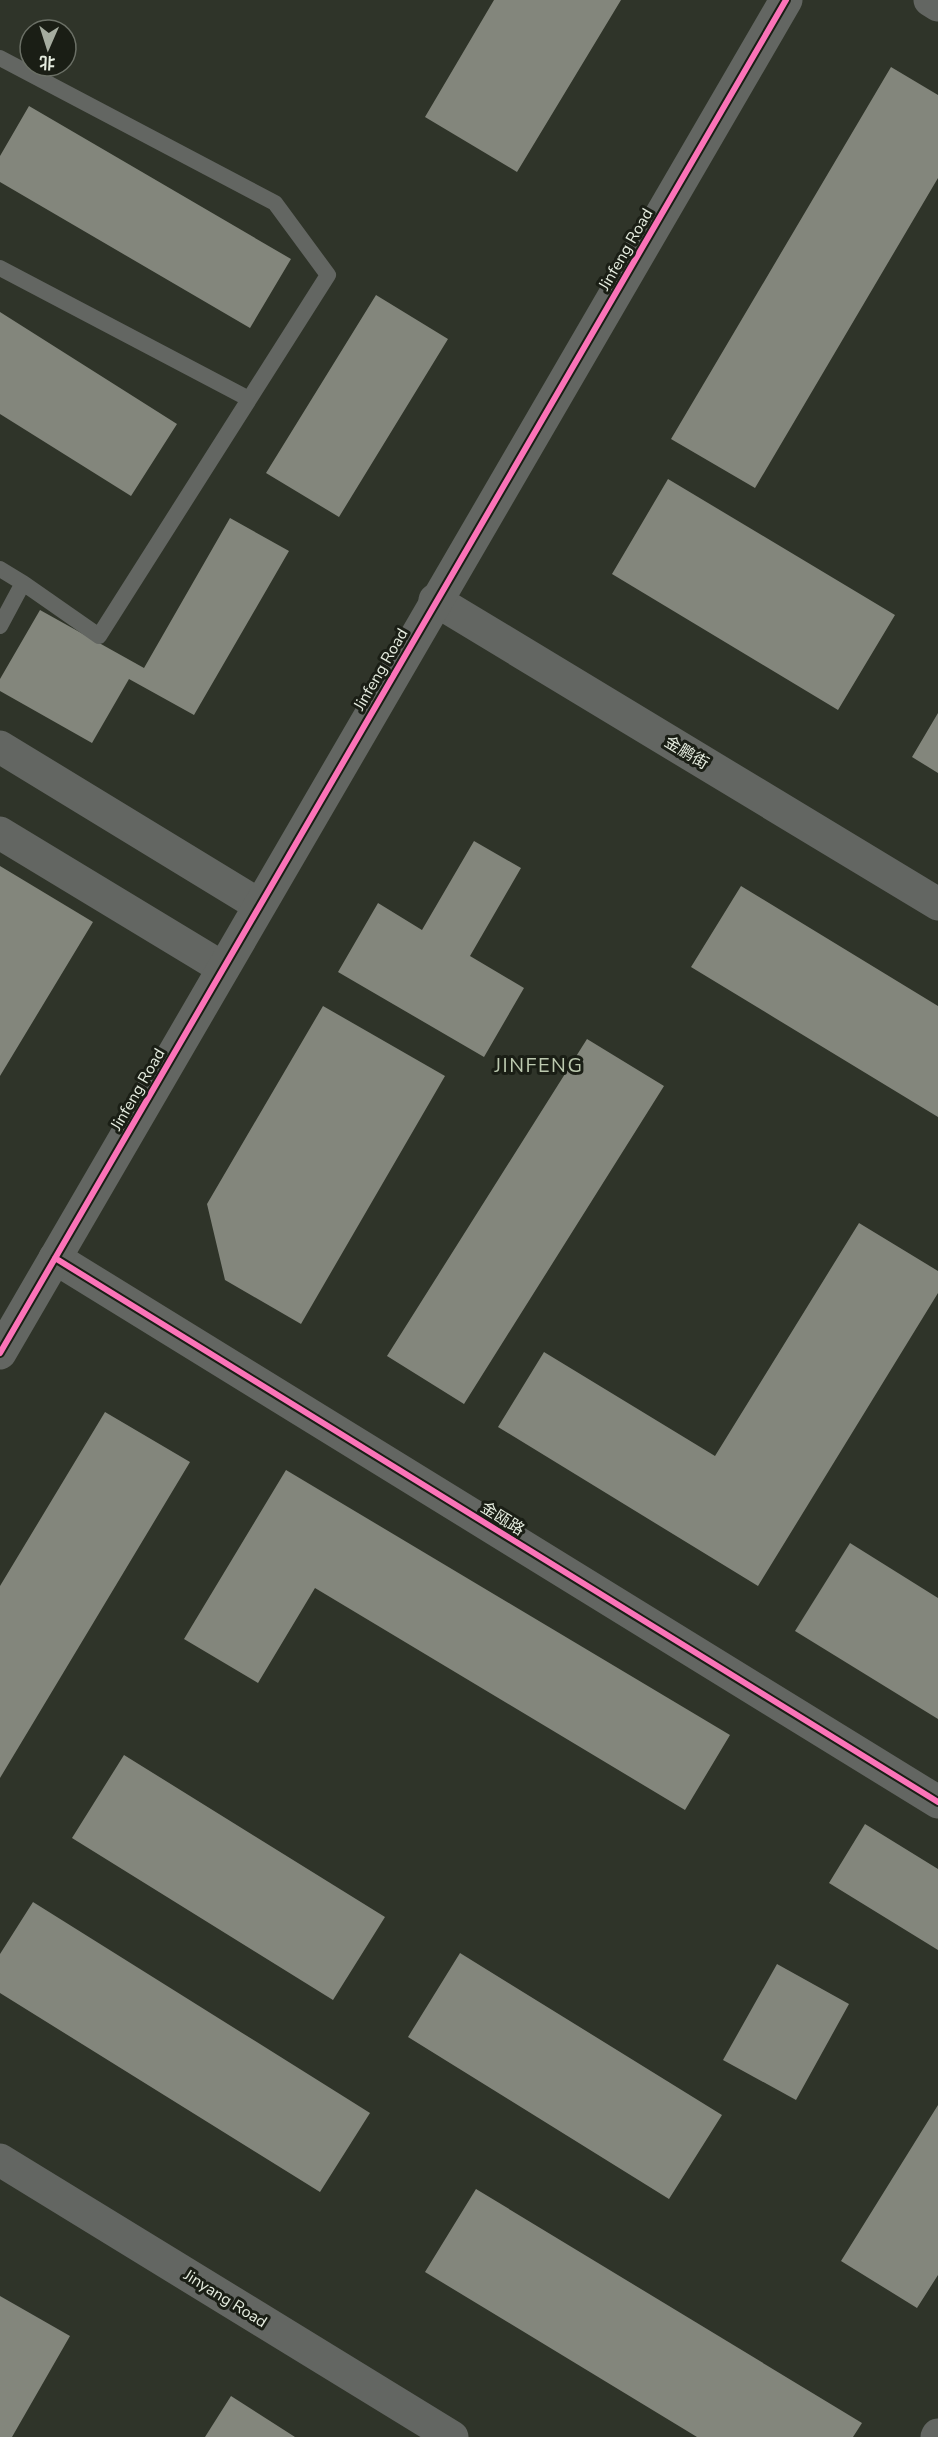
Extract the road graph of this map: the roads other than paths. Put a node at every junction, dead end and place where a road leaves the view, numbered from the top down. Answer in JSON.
{"nodes":[{"id":1,"x":786,"y":0,"type":"edge"},
{"id":2,"x":930,"y":0,"type":"edge"},
{"id":3,"x":938,"y":5,"type":"edge"},
{"id":4,"x":0,"y":58,"type":"edge"},
{"id":5,"x":0,"y":268,"type":"edge"},
{"id":6,"x":249,"y":399,"type":"junction"},
{"id":7,"x":0,"y":569,"type":"edge"},
{"id":8,"x":23,"y":583,"type":"junction"},
{"id":9,"x":435,"y":600,"type":"junction"},
{"id":10,"x":0,"y":626,"type":"edge"},
{"id":11,"x":0,"y":747,"type":"edge"},
{"id":12,"x":0,"y":833,"type":"edge"},
{"id":13,"x":938,"y":904,"type":"edge"},
{"id":14,"x":259,"y":905,"type":"junction"},
{"id":15,"x":223,"y":968,"type":"junction"},
{"id":16,"x":55,"y":1258,"type":"junction"},
{"id":17,"x":0,"y":1353,"type":"edge"},
{"id":18,"x":938,"y":1802,"type":"edge"},
{"id":19,"x":0,"y":2160,"type":"edge"},
{"id":20,"x":452,"y":2437,"type":"edge"}],
"edges":[{"from":1,"to":9,"type":"street","name":"Jinfeng Road"},
{"from":2,"to":3,"type":"street"},
{"from":4,"to":6,"type":"lane"},
{"from":5,"to":6,"type":"lane"},
{"from":6,"to":8,"type":"lane"},
{"from":7,"to":8,"type":"lane"},
{"from":8,"to":10,"type":"lane"},
{"from":9,"to":13,"type":"street","name":"金鹏街"},
{"from":9,"to":14,"type":"street","name":"Jinfeng Road"},
{"from":11,"to":14,"type":"street"},
{"from":12,"to":15,"type":"street"},
{"from":14,"to":15,"type":"street","name":"Jinfeng Road"},
{"from":15,"to":16,"type":"street","name":"Jinfeng Road"},
{"from":16,"to":17,"type":"street","name":"Jinfeng Road"},
{"from":16,"to":18,"type":"street","name":"金瓯路"},
{"from":19,"to":20,"type":"street","name":"Jinyang Road"}]}
